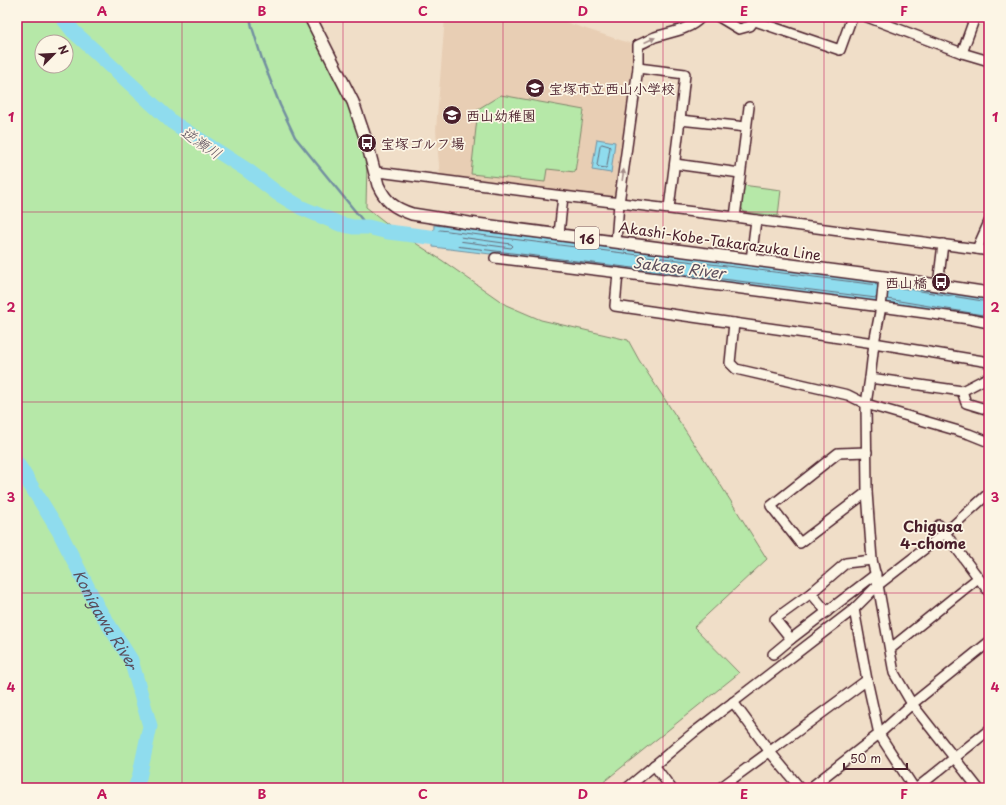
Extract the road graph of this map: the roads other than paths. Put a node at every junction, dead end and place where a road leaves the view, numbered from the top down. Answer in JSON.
{"nodes":[{"id":1,"x":310,"y":17,"type":"edge"},
{"id":2,"x":701,"y":17,"type":"edge"},
{"id":3,"x":720,"y":17,"type":"edge"},
{"id":4,"x":852,"y":17,"type":"edge"},
{"id":5,"x":867,"y":17,"type":"edge"},
{"id":6,"x":975,"y":17,"type":"edge"},
{"id":7,"x":756,"y":19,"type":"edge"},
{"id":8,"x":962,"y":53,"type":"junction"},
{"id":9,"x":989,"y":61,"type":"edge"},
{"id":10,"x":638,"y":68,"type":"junction"},
{"id":11,"x":749,"y":107,"type":"dead end"},
{"id":12,"x":680,"y":120,"type":"junction"},
{"id":13,"x":746,"y":127,"type":"junction"},
{"id":14,"x":675,"y":164,"type":"junction"},
{"id":15,"x":375,"y":172,"type":"junction"},
{"id":16,"x":740,"y":173,"type":"junction"},
{"id":17,"x":563,"y":196,"type":"junction"},
{"id":18,"x":619,"y":203,"type":"junction"},
{"id":19,"x":669,"y":208,"type":"junction"},
{"id":20,"x":735,"y":217,"type":"junction"},
{"id":21,"x":756,"y":220,"type":"junction"},
{"id":22,"x":989,"y":222,"type":"edge"},
{"id":23,"x":559,"y":234,"type":"junction"},
{"id":24,"x":616,"y":242,"type":"junction"},
{"id":25,"x":943,"y":244,"type":"junction"},
{"id":26,"x":977,"y":249,"type":"junction"},
{"id":27,"x":989,"y":251,"type":"edge"},
{"id":28,"x":495,"y":258,"type":"dead end"},
{"id":29,"x":751,"y":260,"type":"junction"},
{"id":30,"x":618,"y":273,"type":"junction"},
{"id":31,"x":884,"y":277,"type":"junction"},
{"id":32,"x":938,"y":285,"type":"junction"},
{"id":33,"x":989,"y":293,"type":"edge"},
{"id":34,"x":881,"y":307,"type":"junction"},
{"id":35,"x":734,"y":323,"type":"junction"},
{"id":36,"x":989,"y":323,"type":"edge"},
{"id":37,"x":874,"y":343,"type":"junction"},
{"id":38,"x":989,"y":362,"type":"edge"},
{"id":39,"x":989,"y":377,"type":"edge"},
{"id":40,"x":870,"y":378,"type":"junction"},
{"id":41,"x":962,"y":391,"type":"junction"},
{"id":42,"x":866,"y":404,"type":"junction"},
{"id":43,"x":989,"y":410,"type":"edge"},
{"id":44,"x":989,"y":442,"type":"edge"},
{"id":45,"x":867,"y":452,"type":"junction"},
{"id":46,"x":867,"y":492,"type":"junction"},
{"id":47,"x":989,"y":493,"type":"edge"},
{"id":48,"x":942,"y":529,"type":"junction"},
{"id":49,"x":872,"y":560,"type":"junction"},
{"id":50,"x":876,"y":574,"type":"junction"},
{"id":51,"x":978,"y":578,"type":"junction"},
{"id":52,"x":878,"y":585,"type":"junction"},
{"id":53,"x":988,"y":587,"type":"edge"},
{"id":54,"x":811,"y":592,"type":"junction"},
{"id":55,"x":854,"y":609,"type":"junction"},
{"id":56,"x":827,"y":612,"type":"junction"},
{"id":57,"x":791,"y":639,"type":"junction"},
{"id":58,"x":989,"y":642,"type":"edge"},
{"id":59,"x":890,"y":649,"type":"junction"},
{"id":60,"x":773,"y":654,"type":"dead end"},
{"id":61,"x":867,"y":680,"type":"junction"},
{"id":62,"x":733,"y":702,"type":"junction"},
{"id":63,"x":912,"y":704,"type":"junction"},
{"id":64,"x":989,"y":730,"type":"edge"},
{"id":65,"x":879,"y":734,"type":"junction"},
{"id":66,"x":770,"y":752,"type":"junction"},
{"id":67,"x":953,"y":758,"type":"junction"},
{"id":68,"x":654,"y":765,"type":"junction"},
{"id":69,"x":626,"y":788,"type":"edge"},
{"id":70,"x":671,"y":788,"type":"edge"},
{"id":71,"x":720,"y":788,"type":"edge"},
{"id":72,"x":800,"y":788,"type":"edge"},
{"id":73,"x":810,"y":788,"type":"edge"},
{"id":74,"x":916,"y":788,"type":"edge"},
{"id":75,"x":978,"y":788,"type":"edge"}],
"edges":[{"from":1,"to":15,"type":"main road","name":"Akashi-Kobe-Takarazuka Line","number":"16"},
{"from":10,"to":2,"type":"street","one_way":true},
{"from":3,"to":7,"type":"street"},
{"from":4,"to":7,"type":"street"},
{"from":5,"to":8,"type":"street"},
{"from":6,"to":8,"type":"street"},
{"from":8,"to":9,"type":"street"},
{"from":10,"to":12,"type":"street"},
{"from":18,"to":10,"type":"street","one_way":true},
{"from":11,"to":13,"type":"street"},
{"from":12,"to":13,"type":"street"},
{"from":12,"to":14,"type":"street"},
{"from":13,"to":16,"type":"street"},
{"from":14,"to":16,"type":"street"},
{"from":14,"to":19,"type":"street"},
{"from":15,"to":17,"type":"street"},
{"from":15,"to":23,"type":"main road","name":"Akashi-Kobe-Takarazuka Line","number":"16"},
{"from":16,"to":20,"type":"street"},
{"from":17,"to":18,"type":"street"},
{"from":17,"to":23,"type":"street"},
{"from":18,"to":19,"type":"street"},
{"from":18,"to":24,"type":"street"},
{"from":19,"to":20,"type":"street"},
{"from":20,"to":21,"type":"street"},
{"from":21,"to":25,"type":"street"},
{"from":21,"to":29,"type":"street"},
{"from":22,"to":26,"type":"street"},
{"from":23,"to":24,"type":"main road","name":"Akashi-Kobe-Takarazuka Line","number":"16"},
{"from":24,"to":29,"type":"main road","name":"Akashi-Kobe-Takarazuka Line","number":"16"},
{"from":25,"to":26,"type":"street"},
{"from":25,"to":32,"type":"street"},
{"from":26,"to":27,"type":"street"},
{"from":28,"to":30,"type":"street"},
{"from":29,"to":31,"type":"main road","name":"Akashi-Kobe-Takarazuka Line","number":"16"},
{"from":30,"to":34,"type":"street"},
{"from":30,"to":35,"type":"street"},
{"from":31,"to":32,"type":"main road","name":"Akashi-Kobe-Takarazuka Line","number":"16"},
{"from":31,"to":34,"type":"street"},
{"from":32,"to":33,"type":"main road","name":"Akashi-Kobe-Takarazuka Line","number":"16"},
{"from":34,"to":36,"type":"street"},
{"from":34,"to":37,"type":"street"},
{"from":35,"to":37,"type":"street"},
{"from":35,"to":42,"type":"street"},
{"from":37,"to":38,"type":"street"},
{"from":37,"to":40,"type":"street"},
{"from":39,"to":41,"type":"street"},
{"from":40,"to":41,"type":"street"},
{"from":40,"to":42,"type":"street"},
{"from":41,"to":43,"type":"street"},
{"from":42,"to":44,"type":"street"},
{"from":42,"to":45,"type":"street"},
{"from":45,"to":46,"type":"street"},
{"from":45,"to":46,"type":"street"},
{"from":46,"to":49,"type":"street"},
{"from":47,"to":48,"type":"street"},
{"from":48,"to":51,"type":"street"},
{"from":48,"to":52,"type":"street"},
{"from":49,"to":50,"type":"street"},
{"from":49,"to":54,"type":"street"},
{"from":50,"to":52,"type":"street"},
{"from":50,"to":56,"type":"street"},
{"from":51,"to":53,"type":"street"},
{"from":51,"to":59,"type":"street"},
{"from":52,"to":55,"type":"street"},
{"from":52,"to":59,"type":"street"},
{"from":54,"to":56,"type":"street"},
{"from":54,"to":57,"type":"street"},
{"from":55,"to":61,"type":"street"},
{"from":55,"to":62,"type":"street"},
{"from":56,"to":57,"type":"street"},
{"from":57,"to":60,"type":"street"},
{"from":58,"to":63,"type":"street"},
{"from":59,"to":63,"type":"street"},
{"from":61,"to":65,"type":"street"},
{"from":61,"to":66,"type":"street"},
{"from":62,"to":66,"type":"street"},
{"from":62,"to":68,"type":"street"},
{"from":63,"to":65,"type":"street"},
{"from":63,"to":67,"type":"street"},
{"from":64,"to":67,"type":"street"},
{"from":65,"to":73,"type":"street"},
{"from":65,"to":74,"type":"street"},
{"from":66,"to":71,"type":"street"},
{"from":66,"to":72,"type":"street"},
{"from":67,"to":74,"type":"street"},
{"from":67,"to":75,"type":"street"},
{"from":68,"to":69,"type":"street"},
{"from":68,"to":70,"type":"street"}]}
